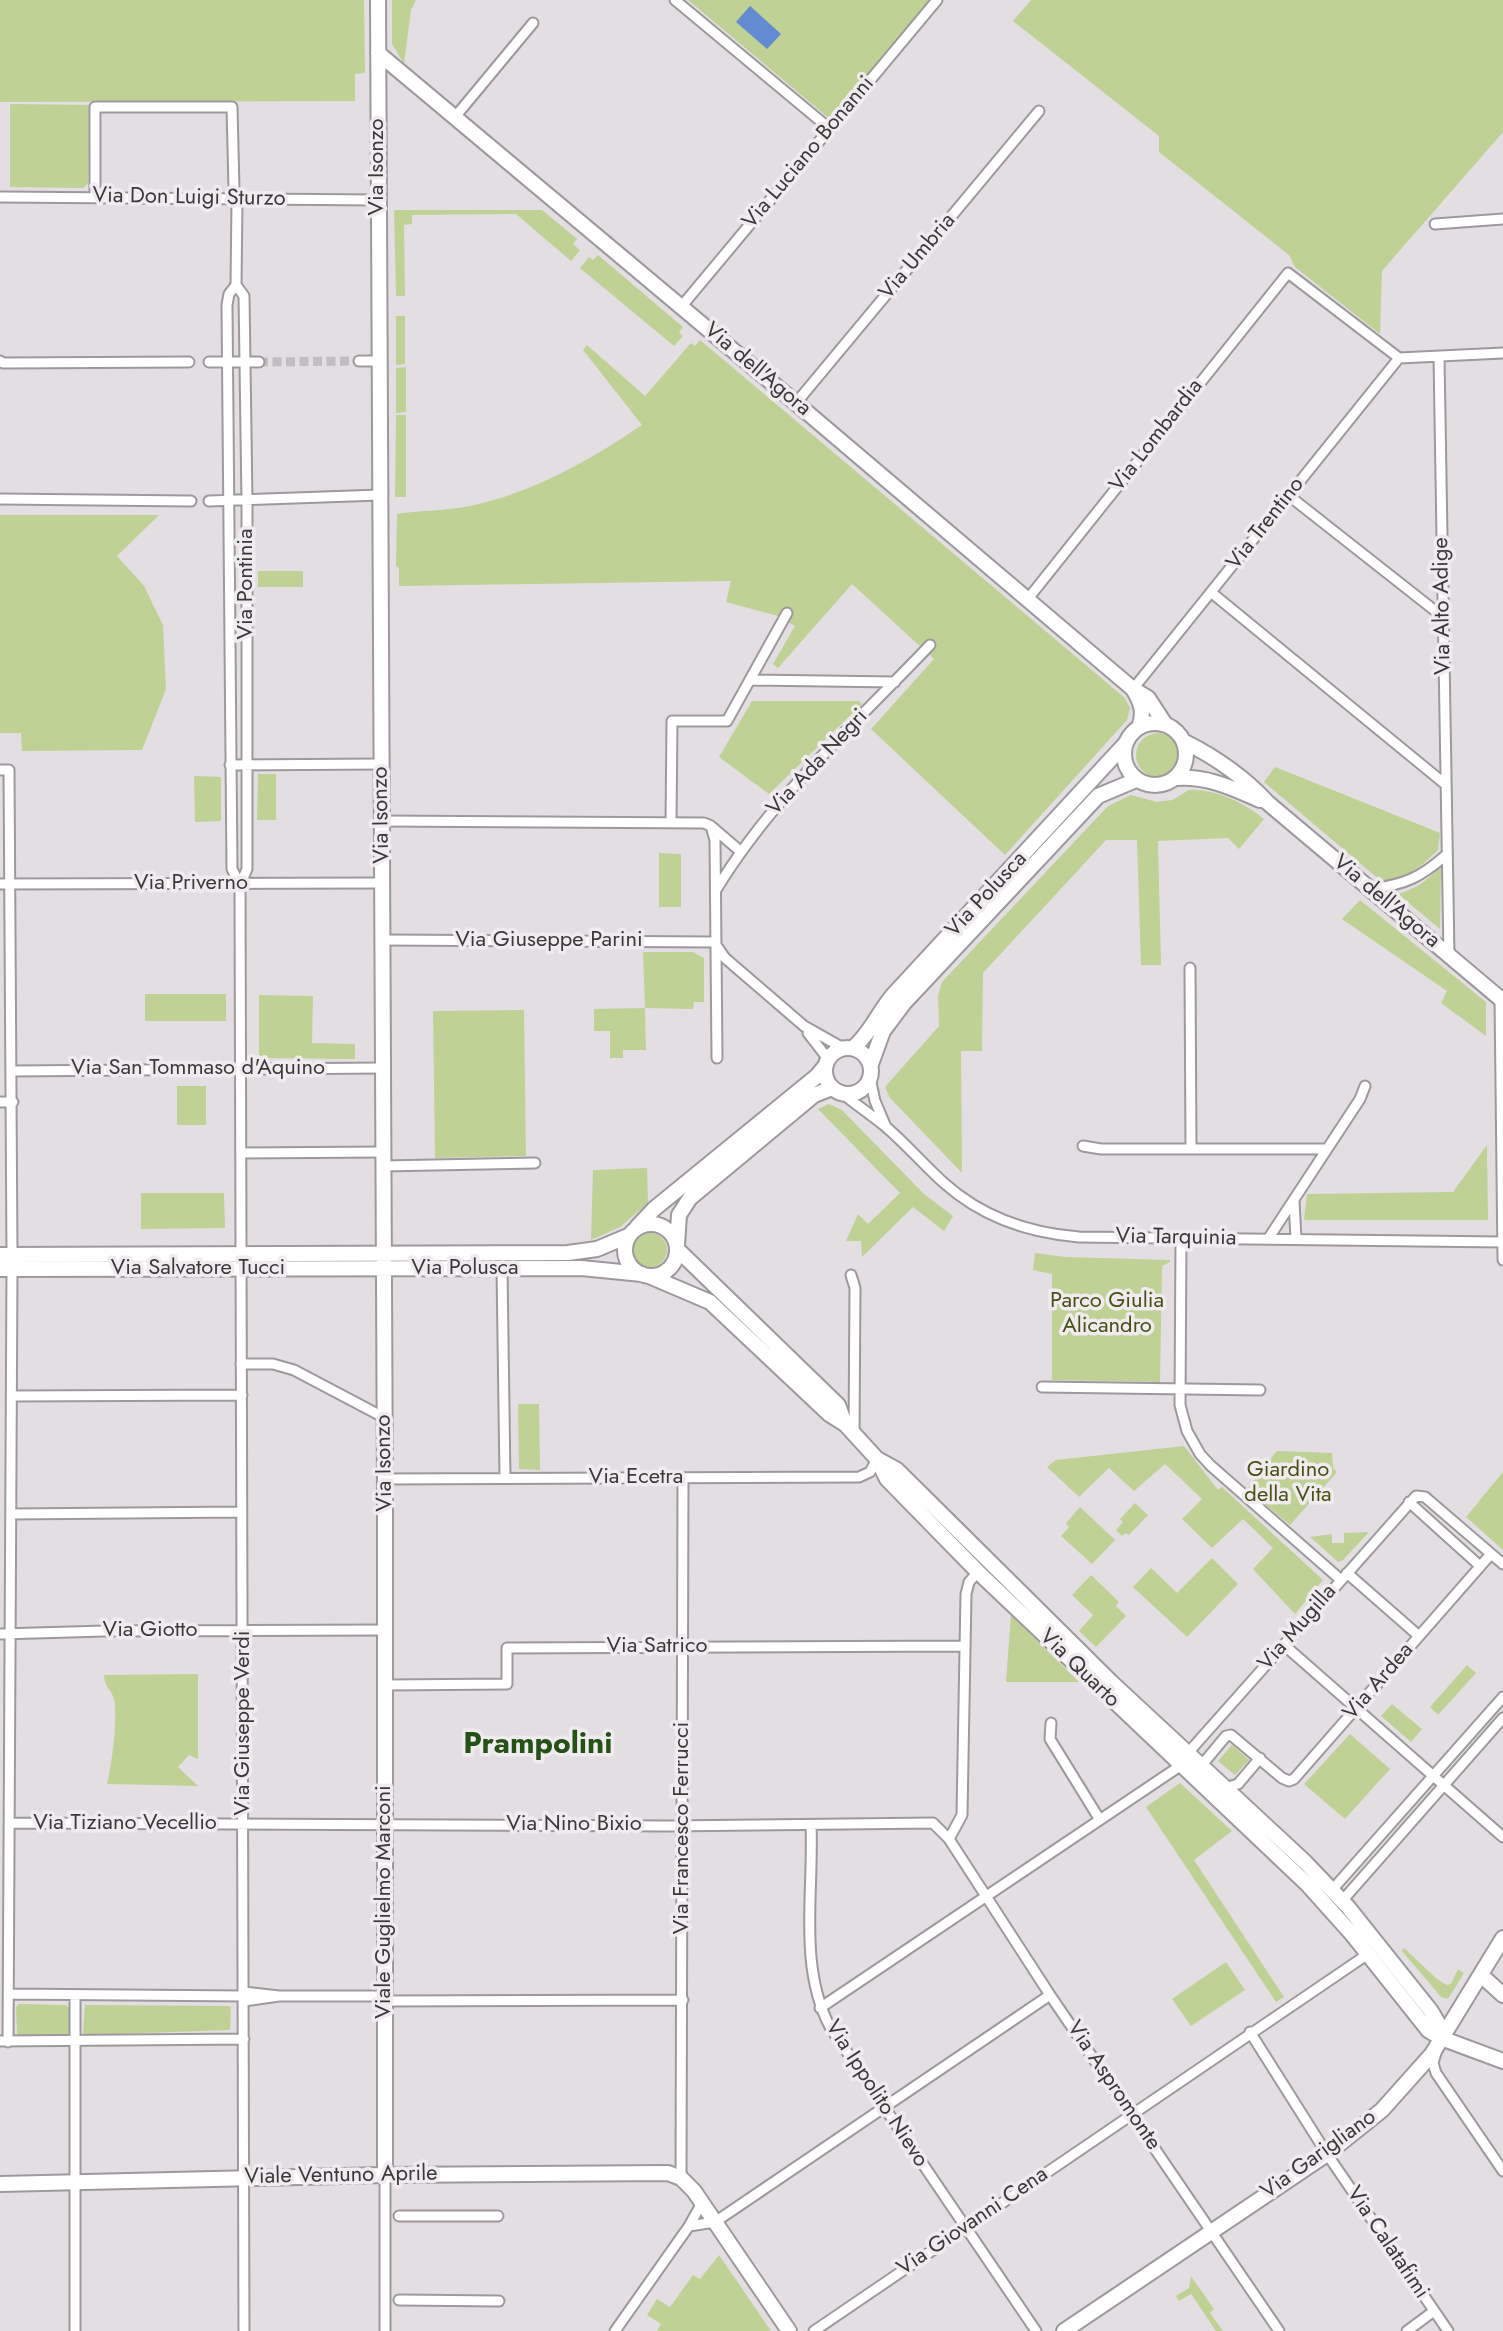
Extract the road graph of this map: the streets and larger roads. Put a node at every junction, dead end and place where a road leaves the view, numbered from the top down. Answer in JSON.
{"nodes":[{"id":1,"x":378,"y":0,"type":"edge"},
{"id":2,"x":675,"y":0,"type":"edge"},
{"id":3,"x":937,"y":0,"type":"edge"},
{"id":4,"x":533,"y":23,"type":"dead end"},
{"id":5,"x":378,"y":53,"type":"junction"},
{"id":6,"x":1039,"y":111,"type":"dead end"},
{"id":7,"x":455,"y":117,"type":"junction"},
{"id":8,"x":830,"y":129,"type":"junction"},
{"id":9,"x":95,"y":196,"type":"junction"},
{"id":10,"x":0,"y":197,"type":"edge"},
{"id":11,"x":237,"y":200,"type":"junction"},
{"id":12,"x":378,"y":200,"type":"junction"},
{"id":13,"x":1503,"y":219,"type":"edge"},
{"id":14,"x":1435,"y":224,"type":"dead end"},
{"id":15,"x":236,"y":285,"type":"junction"},
{"id":16,"x":681,"y":307,"type":"junction"},
{"id":17,"x":1503,"y":353,"type":"edge"},
{"id":18,"x":1439,"y":357,"type":"junction"},
{"id":19,"x":1399,"y":358,"type":"junction"},
{"id":20,"x":0,"y":361,"type":"edge"},
{"id":21,"x":359,"y":361,"type":"tunnel mouth"},
{"id":22,"x":380,"y":361,"type":"junction"},
{"id":23,"x":189,"y":362,"type":"dead end"},
{"id":24,"x":209,"y":362,"type":"dead end"},
{"id":25,"x":227,"y":362,"type":"junction"},
{"id":26,"x":245,"y":362,"type":"junction"},
{"id":27,"x":259,"y":362,"type":"tunnel mouth"},
{"id":28,"x":796,"y":403,"type":"junction"},
{"id":29,"x":380,"y":495,"type":"junction"},
{"id":30,"x":1288,"y":495,"type":"junction"},
{"id":31,"x":0,"y":499,"type":"edge"},
{"id":32,"x":191,"y":501,"type":"dead end"},
{"id":33,"x":209,"y":501,"type":"dead end"},
{"id":34,"x":229,"y":501,"type":"junction"},
{"id":35,"x":247,"y":501,"type":"junction"},
{"id":36,"x":1212,"y":593,"type":"junction"},
{"id":37,"x":1027,"y":600,"type":"junction"},
{"id":38,"x":787,"y":613,"type":"dead end"},
{"id":39,"x":1443,"y":617,"type":"junction"},
{"id":40,"x":930,"y":645,"type":"dead end"},
{"id":41,"x":752,"y":680,"type":"junction"},
{"id":42,"x":895,"y":682,"type":"junction"},
{"id":43,"x":1133,"y":689,"type":"junction"},
{"id":44,"x":1165,"y":724,"type":"junction"},
{"id":45,"x":1139,"y":727,"type":"junction"},
{"id":46,"x":1185,"y":742,"type":"junction"},
{"id":47,"x":1125,"y":744,"type":"junction"},
{"id":48,"x":1215,"y":759,"type":"junction"},
{"id":49,"x":381,"y":764,"type":"junction"},
{"id":50,"x":230,"y":765,"type":"junction"},
{"id":51,"x":247,"y":765,"type":"junction"},
{"id":52,"x":0,"y":770,"type":"edge"},
{"id":53,"x":1177,"y":778,"type":"junction"},
{"id":54,"x":1202,"y":778,"type":"junction"},
{"id":55,"x":1136,"y":780,"type":"junction"},
{"id":56,"x":1445,"y":784,"type":"junction"},
{"id":57,"x":1268,"y":803,"type":"junction"},
{"id":58,"x":382,"y":821,"type":"junction"},
{"id":59,"x":671,"y":823,"type":"junction"},
{"id":60,"x":711,"y":826,"type":"junction"},
{"id":61,"x":740,"y":851,"type":"junction"},
{"id":62,"x":1446,"y":855,"type":"junction"},
{"id":63,"x":382,"y":883,"type":"junction"},
{"id":64,"x":5,"y":884,"type":"edge"},
{"id":65,"x":240,"y":885,"type":"junction"},
{"id":66,"x":1372,"y":889,"type":"junction"},
{"id":67,"x":716,"y":890,"type":"junction"},
{"id":68,"x":383,"y":940,"type":"junction"},
{"id":69,"x":715,"y":942,"type":"junction"},
{"id":70,"x":1449,"y":955,"type":"junction"},
{"id":71,"x":1190,"y":968,"type":"dead end"},
{"id":72,"x":1501,"y":999,"type":"edge"},
{"id":73,"x":0,"y":1025,"type":"edge"},
{"id":74,"x":12,"y":1025,"type":"junction"},
{"id":75,"x":804,"y":1026,"type":"junction"},
{"id":76,"x":848,"y":1048,"type":"junction"},
{"id":77,"x":717,"y":1058,"type":"dead end"},
{"id":78,"x":827,"y":1062,"type":"junction"},
{"id":79,"x":382,"y":1068,"type":"junction"},
{"id":80,"x":241,"y":1069,"type":"junction"},
{"id":81,"x":13,"y":1071,"type":"junction"},
{"id":82,"x":870,"y":1071,"type":"junction"},
{"id":83,"x":1365,"y":1086,"type":"dead end"},
{"id":84,"x":1502,"y":1087,"type":"edge"},
{"id":85,"x":837,"y":1090,"type":"junction"},
{"id":86,"x":0,"y":1102,"type":"edge"},
{"id":87,"x":13,"y":1102,"type":"junction"},
{"id":88,"x":886,"y":1127,"type":"junction"},
{"id":89,"x":1083,"y":1146,"type":"dead end"},
{"id":90,"x":1191,"y":1149,"type":"junction"},
{"id":91,"x":1327,"y":1149,"type":"junction"},
{"id":92,"x":241,"y":1153,"type":"junction"},
{"id":93,"x":383,"y":1159,"type":"junction"},
{"id":94,"x":535,"y":1163,"type":"dead end"},
{"id":95,"x":1294,"y":1198,"type":"junction"},
{"id":96,"x":633,"y":1232,"type":"junction"},
{"id":97,"x":1181,"y":1238,"type":"junction"},
{"id":98,"x":1268,"y":1239,"type":"junction"},
{"id":99,"x":1296,"y":1239,"type":"junction"},
{"id":100,"x":1503,"y":1242,"type":"edge"},
{"id":101,"x":677,"y":1247,"type":"junction"},
{"id":102,"x":1503,"y":1260,"type":"edge"},
{"id":103,"x":241,"y":1261,"type":"junction"},
{"id":104,"x":6,"y":1262,"type":"edge"},
{"id":105,"x":383,"y":1262,"type":"junction"},
{"id":106,"x":502,"y":1269,"type":"junction"},
{"id":107,"x":645,"y":1275,"type":"junction"},
{"id":108,"x":851,"y":1275,"type":"dead end"},
{"id":109,"x":241,"y":1364,"type":"junction"},
{"id":110,"x":1042,"y":1387,"type":"dead end"},
{"id":111,"x":1260,"y":1390,"type":"dead end"},
{"id":112,"x":1178,"y":1391,"type":"junction"},
{"id":113,"x":242,"y":1395,"type":"junction"},
{"id":114,"x":12,"y":1396,"type":"junction"},
{"id":115,"x":385,"y":1418,"type":"junction"},
{"id":116,"x":850,"y":1430,"type":"junction"},
{"id":117,"x":877,"y":1459,"type":"junction"},
{"id":118,"x":505,"y":1478,"type":"junction"},
{"id":119,"x":683,"y":1478,"type":"junction"},
{"id":120,"x":385,"y":1479,"type":"junction"},
{"id":121,"x":1409,"y":1502,"type":"junction"},
{"id":122,"x":242,"y":1512,"type":"junction"},
{"id":123,"x":11,"y":1514,"type":"junction"},
{"id":124,"x":1491,"y":1554,"type":"junction"},
{"id":125,"x":1503,"y":1564,"type":"edge"},
{"id":126,"x":1480,"y":1566,"type":"junction"},
{"id":127,"x":983,"y":1567,"type":"junction"},
{"id":128,"x":1344,"y":1576,"type":"junction"},
{"id":129,"x":386,"y":1630,"type":"junction"},
{"id":130,"x":243,"y":1631,"type":"junction"},
{"id":131,"x":5,"y":1634,"type":"edge"},
{"id":132,"x":1419,"y":1636,"type":"junction"},
{"id":133,"x":1284,"y":1645,"type":"junction"},
{"id":134,"x":964,"y":1646,"type":"junction"},
{"id":135,"x":683,"y":1647,"type":"junction"},
{"id":136,"x":386,"y":1685,"type":"junction"},
{"id":137,"x":1503,"y":1697,"type":"edge"},
{"id":138,"x":1356,"y":1709,"type":"junction"},
{"id":139,"x":1503,"y":1718,"type":"edge"},
{"id":140,"x":1051,"y":1723,"type":"dead end"},
{"id":141,"x":1260,"y":1758,"type":"junction"},
{"id":142,"x":1184,"y":1760,"type":"junction"},
{"id":143,"x":1201,"y":1766,"type":"junction"},
{"id":144,"x":1434,"y":1777,"type":"junction"},
{"id":145,"x":1443,"y":1785,"type":"junction"},
{"id":146,"x":1225,"y":1788,"type":"junction"},
{"id":147,"x":1100,"y":1820,"type":"junction"},
{"id":148,"x":10,"y":1823,"type":"junction"},
{"id":149,"x":244,"y":1824,"type":"junction"},
{"id":150,"x":385,"y":1825,"type":"junction"},
{"id":151,"x":682,"y":1825,"type":"junction"},
{"id":152,"x":811,"y":1825,"type":"junction"},
{"id":153,"x":1503,"y":1837,"type":"edge"},
{"id":154,"x":949,"y":1839,"type":"junction"},
{"id":155,"x":985,"y":1896,"type":"junction"},
{"id":156,"x":1332,"y":1900,"type":"junction"},
{"id":157,"x":1503,"y":1938,"type":"edge"},
{"id":158,"x":1374,"y":1950,"type":"junction"},
{"id":159,"x":1481,"y":1975,"type":"junction"},
{"id":160,"x":9,"y":1994,"type":"junction"},
{"id":161,"x":75,"y":1995,"type":"junction"},
{"id":162,"x":1050,"y":1995,"type":"junction"},
{"id":163,"x":1503,"y":1995,"type":"edge"},
{"id":164,"x":244,"y":1996,"type":"junction"},
{"id":165,"x":384,"y":1999,"type":"junction"},
{"id":166,"x":683,"y":2000,"type":"junction"},
{"id":167,"x":820,"y":2008,"type":"junction"},
{"id":168,"x":1250,"y":2032,"type":"junction"},
{"id":169,"x":1441,"y":2038,"type":"junction"},
{"id":170,"x":244,"y":2039,"type":"junction"},
{"id":171,"x":4,"y":2042,"type":"edge"},
{"id":172,"x":74,"y":2042,"type":"junction"},
{"id":173,"x":1503,"y":2061,"type":"edge"},
{"id":174,"x":1419,"y":2071,"type":"junction"},
{"id":175,"x":1436,"y":2073,"type":"junction"},
{"id":176,"x":884,"y":2106,"type":"junction"},
{"id":177,"x":1132,"y":2114,"type":"junction"},
{"id":178,"x":1327,"y":2154,"type":"junction"},
{"id":179,"x":1503,"y":2171,"type":"edge"},
{"id":180,"x":385,"y":2175,"type":"junction"},
{"id":181,"x":244,"y":2178,"type":"junction"},
{"id":182,"x":681,"y":2178,"type":"junction"},
{"id":183,"x":76,"y":2182,"type":"junction"},
{"id":184,"x":0,"y":2184,"type":"edge"},
{"id":185,"x":702,"y":2203,"type":"junction"},
{"id":186,"x":399,"y":2216,"type":"dead end"},
{"id":187,"x":498,"y":2216,"type":"dead end"},
{"id":188,"x":715,"y":2222,"type":"junction"},
{"id":189,"x":689,"y":2226,"type":"junction"},
{"id":190,"x":964,"y":2228,"type":"junction"},
{"id":191,"x":1211,"y":2231,"type":"junction"},
{"id":192,"x":399,"y":2300,"type":"dead end"},
{"id":193,"x":499,"y":2301,"type":"dead end"},
{"id":194,"x":1434,"y":2311,"type":"junction"},
{"id":195,"x":75,"y":2331,"type":"edge"},
{"id":196,"x":244,"y":2331,"type":"edge"},
{"id":197,"x":385,"y":2331,"type":"edge"},
{"id":198,"x":615,"y":2331,"type":"edge"},
{"id":199,"x":789,"y":2331,"type":"edge"},
{"id":200,"x":814,"y":2331,"type":"edge"},
{"id":201,"x":1036,"y":2331,"type":"edge"},
{"id":202,"x":1064,"y":2331,"type":"edge"},
{"id":203,"x":1279,"y":2331,"type":"edge"},
{"id":204,"x":1407,"y":2331,"type":"edge"},
{"id":205,"x":1448,"y":2331,"type":"edge"}],
"edges":[{"from":1,"to":5,"type":"street","name":"Via Isonzo"},
{"from":2,"to":8,"type":"street"},
{"from":3,"to":8,"type":"street","name":"Via Luciano Bonanni"},
{"from":4,"to":7,"type":"street"},
{"from":5,"to":7,"type":"street","name":"Via dell'Agora"},
{"from":5,"to":12,"type":"street","name":"Via Isonzo"},
{"from":6,"to":28,"type":"street","name":"Via Umbria"},
{"from":7,"to":16,"type":"street","name":"Via dell'Agora"},
{"from":8,"to":16,"type":"street","name":"Via Luciano Bonanni"},
{"from":9,"to":10,"type":"street","name":"Via Don Luigi Sturzo"},
{"from":9,"to":11,"type":"street","name":"Via Don Luigi Sturzo"},
{"from":9,"to":11,"type":"street","name":"Via Pontinia"},
{"from":11,"to":12,"type":"street","name":"Via Don Luigi Sturzo"},
{"from":11,"to":15,"type":"street","name":"Via Pontinia"},
{"from":12,"to":22,"type":"street","name":"Via Isonzo"},
{"from":13,"to":14,"type":"street"},
{"from":15,"to":25,"type":"street","name":"Via Pontinia"},
{"from":15,"to":26,"type":"street","name":"Via Pontinia"},
{"from":16,"to":28,"type":"street","name":"Via dell'Agora"},
{"from":17,"to":18,"type":"street"},
{"from":18,"to":19,"type":"street"},
{"from":18,"to":39,"type":"street","name":"Via Alto Adige"},
{"from":19,"to":30,"type":"street","name":"Via Trentino"},
{"from":19,"to":37,"type":"street","name":"Via Lombardia"},
{"from":20,"to":23,"type":"street"},
{"from":21,"to":22,"type":"street"},
{"from":22,"to":29,"type":"street","name":"Via Isonzo"},
{"from":24,"to":25,"type":"street"},
{"from":25,"to":26,"type":"street"},
{"from":25,"to":34,"type":"street","name":"Via Pontinia"},
{"from":26,"to":27,"type":"street"},
{"from":26,"to":35,"type":"street","name":"Via Pontinia"},
{"from":28,"to":37,"type":"street","name":"Via dell'Agora"},
{"from":29,"to":35,"type":"street"},
{"from":29,"to":49,"type":"street","name":"Via Isonzo"},
{"from":30,"to":36,"type":"street","name":"Via Trentino"},
{"from":30,"to":39,"type":"street"},
{"from":31,"to":32,"type":"street"},
{"from":33,"to":34,"type":"street"},
{"from":34,"to":35,"type":"street"},
{"from":34,"to":50,"type":"street","name":"Via Pontinia"},
{"from":35,"to":51,"type":"street","name":"Via Pontinia"},
{"from":36,"to":43,"type":"street","name":"Via Trentino"},
{"from":36,"to":56,"type":"street"},
{"from":37,"to":43,"type":"street","name":"Via dell'Agora"},
{"from":38,"to":41,"type":"street"},
{"from":39,"to":56,"type":"street","name":"Via Alto Adige"},
{"from":40,"to":42,"type":"street","name":"Via Ada Negri"},
{"from":41,"to":42,"type":"street"},
{"from":41,"to":59,"type":"street"},
{"from":42,"to":61,"type":"street","name":"Via Ada Negri"},
{"from":43,"to":44,"type":"street","name":"Via dell'Agora"},
{"from":43,"to":45,"type":"street"},
{"from":44,"to":45,"type":"street"},
{"from":44,"to":46,"type":"street","name":"Via dell'Agora"},
{"from":45,"to":47,"type":"street"},
{"from":46,"to":48,"type":"street","name":"Via dell'Agora"},
{"from":46,"to":53,"type":"street"},
{"from":47,"to":55,"type":"street"},
{"from":47,"to":76,"type":"street","name":"Via Polusca"},
{"from":48,"to":54,"type":"street"},
{"from":48,"to":57,"type":"street","name":"Via dell'Agora"},
{"from":49,"to":51,"type":"street"},
{"from":49,"to":58,"type":"street","name":"Via Isonzo"},
{"from":50,"to":51,"type":"street"},
{"from":50,"to":65,"type":"street","name":"Via Pontinia"},
{"from":51,"to":65,"type":"street","name":"Via Pontinia"},
{"from":52,"to":64,"type":"street"},
{"from":53,"to":54,"type":"street","name":"Via dell'Agora"},
{"from":53,"to":55,"type":"street","name":"Via dell'Agora"},
{"from":54,"to":57,"type":"street","name":"Via dell'Agora"},
{"from":55,"to":82,"type":"street","name":"Via Polusca"},
{"from":56,"to":62,"type":"street","name":"Via Alto Adige"},
{"from":57,"to":66,"type":"street","name":"Via dell'Agora"},
{"from":58,"to":59,"type":"street"},
{"from":58,"to":63,"type":"street","name":"Via Isonzo"},
{"from":59,"to":60,"type":"street"},
{"from":60,"to":61,"type":"street"},
{"from":60,"to":67,"type":"street"},
{"from":61,"to":67,"type":"street","name":"Via Ada Negri"},
{"from":62,"to":66,"type":"street"},
{"from":62,"to":70,"type":"street","name":"Via Alto Adige"},
{"from":63,"to":65,"type":"street","name":"Via Priverno"},
{"from":63,"to":68,"type":"street","name":"Via Isonzo"},
{"from":64,"to":65,"type":"street","name":"Via Priverno"},
{"from":64,"to":74,"type":"street"},
{"from":65,"to":80,"type":"street","name":"Via Pontinia"},
{"from":66,"to":70,"type":"street","name":"Via dell'Agora"},
{"from":67,"to":69,"type":"street"},
{"from":68,"to":69,"type":"street","name":"Via Giuseppe Parini"},
{"from":68,"to":79,"type":"street","name":"Via Isonzo"},
{"from":69,"to":75,"type":"street"},
{"from":69,"to":77,"type":"street"},
{"from":70,"to":72,"type":"street","name":"Via dell'Agora"},
{"from":71,"to":90,"type":"street"},
{"from":72,"to":84,"type":"street"},
{"from":73,"to":74,"type":"street"},
{"from":74,"to":81,"type":"street"},
{"from":75,"to":76,"type":"street"},
{"from":75,"to":78,"type":"street"},
{"from":76,"to":78,"type":"street","name":"Via Polusca"},
{"from":76,"to":82,"type":"street"},
{"from":78,"to":85,"type":"street"},
{"from":78,"to":96,"type":"street","name":"Via Polusca"},
{"from":79,"to":80,"type":"street","name":"Via San Tommaso d'Aquino"},
{"from":79,"to":93,"type":"street","name":"Via Isonzo"},
{"from":80,"to":81,"type":"street","name":"Via San Tommaso d'Aquino"},
{"from":80,"to":92,"type":"street","name":"Via Pontinia"},
{"from":81,"to":87,"type":"street"},
{"from":82,"to":85,"type":"street"},
{"from":82,"to":88,"type":"street","name":"Via Tarquinia"},
{"from":83,"to":91,"type":"street"},
{"from":84,"to":100,"type":"street"},
{"from":85,"to":88,"type":"street","name":"Via Tarquinia"},
{"from":85,"to":101,"type":"street"},
{"from":86,"to":87,"type":"street"},
{"from":87,"to":104,"type":"street"},
{"from":88,"to":97,"type":"street","name":"Via Tarquinia"},
{"from":89,"to":90,"type":"street"},
{"from":90,"to":91,"type":"street"},
{"from":91,"to":95,"type":"street"},
{"from":92,"to":93,"type":"street"},
{"from":92,"to":103,"type":"street","name":"Via Pontinia"},
{"from":93,"to":94,"type":"street"},
{"from":93,"to":105,"type":"street","name":"Via Isonzo"},
{"from":95,"to":98,"type":"street"},
{"from":95,"to":99,"type":"street"},
{"from":96,"to":101,"type":"street"},
{"from":96,"to":105,"type":"street","name":"Via Polusca"},
{"from":96,"to":107,"type":"street"},
{"from":97,"to":98,"type":"street","name":"Via Tarquinia"},
{"from":97,"to":112,"type":"street"},
{"from":98,"to":99,"type":"street","name":"Via Tarquinia"},
{"from":99,"to":100,"type":"street","name":"Via Tarquinia"},
{"from":100,"to":102,"type":"street"},
{"from":101,"to":107,"type":"street"},
{"from":101,"to":116,"type":"street","name":"Via Quarto"},
{"from":103,"to":104,"type":"street","name":"Via Salvatore Tucci"},
{"from":103,"to":105,"type":"street","name":"Via Salvatore Tucci"},
{"from":103,"to":109,"type":"street","name":"Via Giuseppe Verdi"},
{"from":104,"to":114,"type":"street"},
{"from":105,"to":106,"type":"street","name":"Via Polusca"},
{"from":105,"to":115,"type":"street","name":"Via Isonzo"},
{"from":106,"to":107,"type":"street","name":"Via Polusca"},
{"from":106,"to":118,"type":"street"},
{"from":107,"to":116,"type":"street","name":"Via Quarto"},
{"from":108,"to":116,"type":"street"},
{"from":109,"to":113,"type":"street","name":"Via Giuseppe Verdi"},
{"from":109,"to":115,"type":"street"},
{"from":110,"to":112,"type":"street"},
{"from":111,"to":112,"type":"street"},
{"from":112,"to":128,"type":"street"},
{"from":113,"to":114,"type":"street"},
{"from":113,"to":122,"type":"street","name":"Via Giuseppe Verdi"},
{"from":114,"to":123,"type":"street"},
{"from":115,"to":120,"type":"street","name":"Via Isonzo"},
{"from":116,"to":117,"type":"street","name":"Via Quarto"},
{"from":117,"to":119,"type":"street","name":"Via Ecetra"},
{"from":117,"to":127,"type":"street","name":"Via Quarto"},
{"from":118,"to":119,"type":"street","name":"Via Ecetra"},
{"from":118,"to":120,"type":"street","name":"Via Ecetra"},
{"from":119,"to":135,"type":"street","name":"Via Francesco Ferrucci"},
{"from":120,"to":129,"type":"street","name":"Via Isonzo"},
{"from":121,"to":124,"type":"street"},
{"from":121,"to":126,"type":"street"},
{"from":121,"to":128,"type":"street","name":"Via Mugilla"},
{"from":122,"to":123,"type":"street"},
{"from":122,"to":130,"type":"street","name":"Via Giuseppe Verdi"},
{"from":123,"to":131,"type":"street"},
{"from":124,"to":125,"type":"street"},
{"from":124,"to":126,"type":"street","name":"Via Ardea"},
{"from":126,"to":132,"type":"street","name":"Via Ardea"},
{"from":127,"to":134,"type":"street"},
{"from":127,"to":142,"type":"street","name":"Via Quarto"},
{"from":128,"to":132,"type":"street"},
{"from":128,"to":133,"type":"street","name":"Via Mugilla"},
{"from":129,"to":130,"type":"street","name":"Via Giotto"},
{"from":129,"to":136,"type":"street","name":"Viale Guglielmo Marconi"},
{"from":130,"to":131,"type":"street","name":"Via Giotto"},
{"from":130,"to":149,"type":"street","name":"Via Giuseppe Verdi"},
{"from":131,"to":148,"type":"street"},
{"from":132,"to":138,"type":"street","name":"Via Ardea"},
{"from":133,"to":138,"type":"street"},
{"from":133,"to":142,"type":"street","name":"Via Mugilla"},
{"from":134,"to":135,"type":"street","name":"Via Satrico"},
{"from":134,"to":154,"type":"street"},
{"from":135,"to":136,"type":"street","name":"Via Satrico"},
{"from":135,"to":151,"type":"street","name":"Via Francesco Ferrucci"},
{"from":136,"to":150,"type":"street","name":"Viale Guglielmo Marconi"},
{"from":137,"to":144,"type":"street"},
{"from":138,"to":141,"type":"street","name":"Via Ardea"},
{"from":138,"to":144,"type":"street"},
{"from":139,"to":145,"type":"street"},
{"from":140,"to":147,"type":"street"},
{"from":141,"to":143,"type":"street","name":"Via Ardea"},
{"from":141,"to":146,"type":"street"},
{"from":142,"to":143,"type":"street","name":"Via Quarto"},
{"from":142,"to":147,"type":"street","name":"Via Mugilla"},
{"from":142,"to":156,"type":"street","name":"Via Quarto"},
{"from":143,"to":146,"type":"street","name":"Via Quarto"},
{"from":144,"to":145,"type":"street"},
{"from":144,"to":156,"type":"street"},
{"from":145,"to":153,"type":"street"},
{"from":145,"to":156,"type":"street"},
{"from":146,"to":156,"type":"street","name":"Via Quarto"},
{"from":147,"to":155,"type":"street","name":"Via Mugilla"},
{"from":148,"to":149,"type":"street","name":"Via Tiziano Vecellio"},
{"from":148,"to":160,"type":"street"},
{"from":149,"to":150,"type":"street","name":"Via Tiziano Vecellio"},
{"from":149,"to":164,"type":"street","name":"Via Giuseppe Verdi"},
{"from":150,"to":151,"type":"street","name":"Via Nino Bixio"},
{"from":150,"to":165,"type":"street","name":"Viale Guglielmo Marconi"},
{"from":151,"to":152,"type":"street","name":"Via Nino Bixio"},
{"from":151,"to":166,"type":"street","name":"Via Francesco Ferrucci"},
{"from":152,"to":154,"type":"street","name":"Via Nino Bixio"},
{"from":152,"to":167,"type":"street","name":"Via Ippolito Nievo"},
{"from":154,"to":155,"type":"street","name":"Via Aspromonte"},
{"from":155,"to":162,"type":"street","name":"Via Aspromonte"},
{"from":155,"to":167,"type":"street","name":"Via Mugilla"},
{"from":156,"to":158,"type":"street","name":"Via Quarto"},
{"from":157,"to":159,"type":"street","name":"Via Garigliano"},
{"from":158,"to":168,"type":"street","name":"Via Giovanni Cena"},
{"from":158,"to":169,"type":"street","name":"Via Quarto"},
{"from":159,"to":163,"type":"street"},
{"from":159,"to":169,"type":"street","name":"Via Garigliano"},
{"from":160,"to":161,"type":"street"},
{"from":160,"to":171,"type":"street"},
{"from":161,"to":164,"type":"street"},
{"from":161,"to":172,"type":"street"},
{"from":162,"to":176,"type":"street"},
{"from":162,"to":177,"type":"street","name":"Via Aspromonte"},
{"from":164,"to":165,"type":"street"},
{"from":164,"to":170,"type":"street","name":"Via Giuseppe Verdi"},
{"from":165,"to":166,"type":"street"},
{"from":165,"to":180,"type":"street","name":"Viale Guglielmo Marconi"},
{"from":166,"to":182,"type":"street","name":"Via Francesco Ferrucci"},
{"from":167,"to":176,"type":"street","name":"Via Ippolito Nievo"},
{"from":168,"to":177,"type":"street","name":"Via Giovanni Cena"},
{"from":168,"to":178,"type":"street","name":"Via Calatafimi"},
{"from":169,"to":173,"type":"street"},
{"from":169,"to":174,"type":"street","name":"Via Garigliano"},
{"from":169,"to":175,"type":"street"},
{"from":170,"to":172,"type":"street"},
{"from":170,"to":181,"type":"street","name":"Via Giuseppe Verdi"},
{"from":171,"to":172,"type":"street"},
{"from":172,"to":183,"type":"street"},
{"from":174,"to":175,"type":"street"},
{"from":174,"to":178,"type":"street","name":"Via Garigliano"},
{"from":175,"to":179,"type":"street"},
{"from":176,"to":188,"type":"street"},
{"from":176,"to":190,"type":"street","name":"Via Ippolito Nievo"},
{"from":177,"to":190,"type":"street","name":"Via Giovanni Cena"},
{"from":177,"to":191,"type":"street","name":"Via Aspromonte"},
{"from":178,"to":191,"type":"street","name":"Via Garigliano"},
{"from":178,"to":194,"type":"street","name":"Via Calatafimi"},
{"from":180,"to":181,"type":"street","name":"Viale Ventuno Aprile"},
{"from":180,"to":182,"type":"street","name":"Viale Ventuno Aprile"},
{"from":180,"to":197,"type":"street"},
{"from":181,"to":183,"type":"street","name":"Viale Ventuno Aprile"},
{"from":181,"to":196,"type":"street","name":"Via Giuseppe Verdi"},
{"from":182,"to":185,"type":"street"},
{"from":183,"to":184,"type":"street","name":"Viale Ventuno Aprile"},
{"from":183,"to":195,"type":"street"},
{"from":185,"to":188,"type":"street"},
{"from":185,"to":189,"type":"street"},
{"from":186,"to":187,"type":"street"},
{"from":188,"to":189,"type":"street"},
{"from":188,"to":199,"type":"street"},
{"from":189,"to":198,"type":"street"},
{"from":190,"to":200,"type":"street","name":"Via Giovanni Cena"},
{"from":190,"to":201,"type":"street","name":"Via Ippolito Nievo"},
{"from":191,"to":202,"type":"street","name":"Via Garigliano"},
{"from":191,"to":203,"type":"street","name":"Via Aspromonte"},
{"from":192,"to":193,"type":"street"},
{"from":194,"to":204,"type":"street"},
{"from":194,"to":205,"type":"street","name":"Via Calatafimi"}]}
